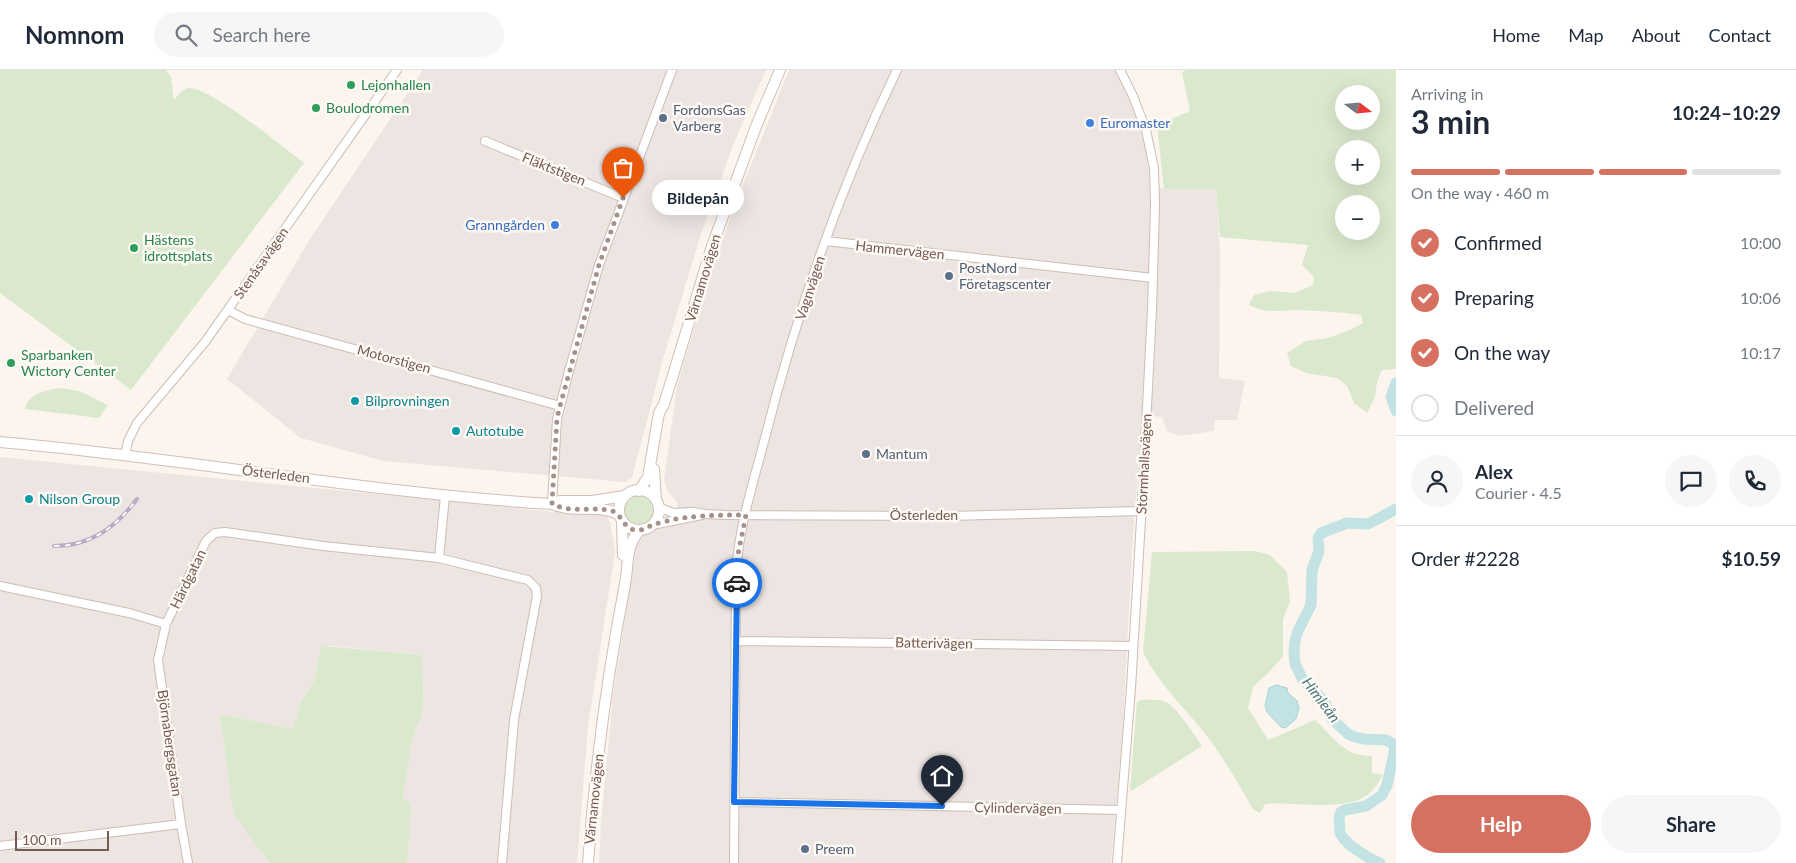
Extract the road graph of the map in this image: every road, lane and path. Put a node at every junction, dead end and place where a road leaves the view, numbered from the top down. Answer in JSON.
{"nodes":[{"id":1,"x":398,"y":70,"type":"edge"},
{"id":2,"x":672,"y":70,"type":"edge"},
{"id":3,"x":780,"y":70,"type":"edge"},
{"id":4,"x":897,"y":70,"type":"edge"},
{"id":5,"x":1120,"y":70,"type":"edge"},
{"id":6,"x":485,"y":141,"type":"dead end"},
{"id":7,"x":623,"y":198,"type":"junction"},
{"id":8,"x":826,"y":241,"type":"junction"},
{"id":9,"x":1153,"y":278,"type":"junction"},
{"id":10,"x":228,"y":310,"type":"junction"},
{"id":11,"x":664,"y":404,"type":"junction"},
{"id":12,"x":560,"y":406,"type":"junction"},
{"id":13,"x":0,"y":442,"type":"edge"},
{"id":14,"x":125,"y":455,"type":"junction"},
{"id":15,"x":639,"y":491,"type":"junction"},
{"id":16,"x":445,"y":496,"type":"junction"},
{"id":17,"x":625,"y":496,"type":"junction"},
{"id":18,"x":657,"y":503,"type":"junction"},
{"id":19,"x":552,"y":504,"type":"junction"},
{"id":20,"x":1142,"y":511,"type":"junction"},
{"id":21,"x":706,"y":514,"type":"junction"},
{"id":22,"x":746,"y":515,"type":"junction"},
{"id":23,"x":621,"y":518,"type":"junction"},
{"id":24,"x":652,"y":525,"type":"junction"},
{"id":25,"x":640,"y":530,"type":"junction"},
{"id":26,"x":439,"y":558,"type":"junction"},
{"id":27,"x":0,"y":586,"type":"edge"},
{"id":28,"x":618,"y":611,"type":"junction"},
{"id":29,"x":166,"y":624,"type":"junction"},
{"id":30,"x":736,"y":641,"type":"junction"},
{"id":31,"x":1133,"y":646,"type":"junction"},
{"id":32,"x":601,"y":734,"type":"junction"},
{"id":33,"x":734,"y":802,"type":"junction"},
{"id":34,"x":1121,"y":810,"type":"junction"},
{"id":35,"x":180,"y":824,"type":"junction"},
{"id":36,"x":0,"y":846,"type":"edge"},
{"id":37,"x":188,"y":863,"type":"edge"},
{"id":38,"x":502,"y":863,"type":"edge"},
{"id":39,"x":588,"y":863,"type":"edge"},
{"id":40,"x":594,"y":863,"type":"edge"},
{"id":41,"x":734,"y":863,"type":"edge"},
{"id":42,"x":1117,"y":863,"type":"edge"}],
"edges":[{"from":1,"to":10,"type":"street","name":"Stenåsavägen"},
{"from":2,"to":7,"type":"street"},
{"from":3,"to":11,"type":"main road","name":"Värnamovägen"},
{"from":4,"to":8,"type":"street","name":"Vagnvägen"},
{"from":5,"to":9,"type":"street","name":"Stormhallsvägen"},
{"from":6,"to":7,"type":"street","name":"Fläktstigen"},
{"from":7,"to":12,"type":"street"},
{"from":8,"to":9,"type":"street","name":"Hammervägen"},
{"from":8,"to":22,"type":"street","name":"Vagnvägen"},
{"from":9,"to":20,"type":"street","name":"Stormhallsvägen"},
{"from":10,"to":12,"type":"street","name":"Motorstigen"},
{"from":10,"to":14,"type":"street","name":"Stenåsavägen"},
{"from":11,"to":15,"type":"main road","name":"Värnamovägen"},
{"from":11,"to":18,"type":"main road","name":"Värnamovägen"},
{"from":12,"to":19,"type":"street"},
{"from":13,"to":14,"type":"main road","name":"Österleden"},
{"from":14,"to":16,"type":"main road","name":"Österleden"},
{"from":15,"to":17,"type":"main road"},
{"from":15,"to":18,"type":"main road"},
{"from":16,"to":19,"type":"main road","name":"Österleden"},
{"from":16,"to":26,"type":"street"},
{"from":17,"to":19,"type":"main road","name":"Österleden"},
{"from":17,"to":23,"type":"main road","name":"Värnamovägen"},
{"from":18,"to":21,"type":"street","name":"Österleden"},
{"from":18,"to":24,"type":"main road","name":"Värnamovägen"},
{"from":19,"to":23,"type":"main road","name":"Österleden"},
{"from":20,"to":22,"type":"street","name":"Österleden"},
{"from":20,"to":31,"type":"street","name":"Stormhallsvägen"},
{"from":21,"to":22,"type":"street","name":"Österleden"},
{"from":21,"to":24,"type":"street","name":"Österleden"},
{"from":22,"to":30,"type":"street","name":"Vagnvägen"},
{"from":23,"to":25,"type":"main road"},
{"from":23,"to":28,"type":"main road","name":"Värnamovägen"},
{"from":24,"to":25,"type":"main road"},
{"from":25,"to":28,"type":"main road","name":"Värnamovägen"},
{"from":26,"to":29,"type":"street","name":"Härdgatan"},
{"from":26,"to":38,"type":"street","name":"Härdgatan"},
{"from":27,"to":29,"type":"street","name":"Härdgatan"},
{"from":28,"to":32,"type":"main road","name":"Värnamovägen"},
{"from":29,"to":35,"type":"street","name":"Björnabergsgatan"},
{"from":30,"to":31,"type":"street","name":"Batterivägen"},
{"from":30,"to":33,"type":"street","name":"Vagnvägen"},
{"from":31,"to":34,"type":"street","name":"Stormhallsvägen"},
{"from":32,"to":39,"type":"main road","name":"Värnamovägen"},
{"from":32,"to":40,"type":"main road","name":"Värnamovägen"},
{"from":33,"to":34,"type":"street","name":"Cylindervägen"},
{"from":33,"to":41,"type":"street","name":"Vagnvägen"},
{"from":34,"to":42,"type":"street","name":"Stormhallsvägen"},
{"from":35,"to":36,"type":"street"},
{"from":35,"to":37,"type":"street","name":"Björnabergsgatan"}]}
